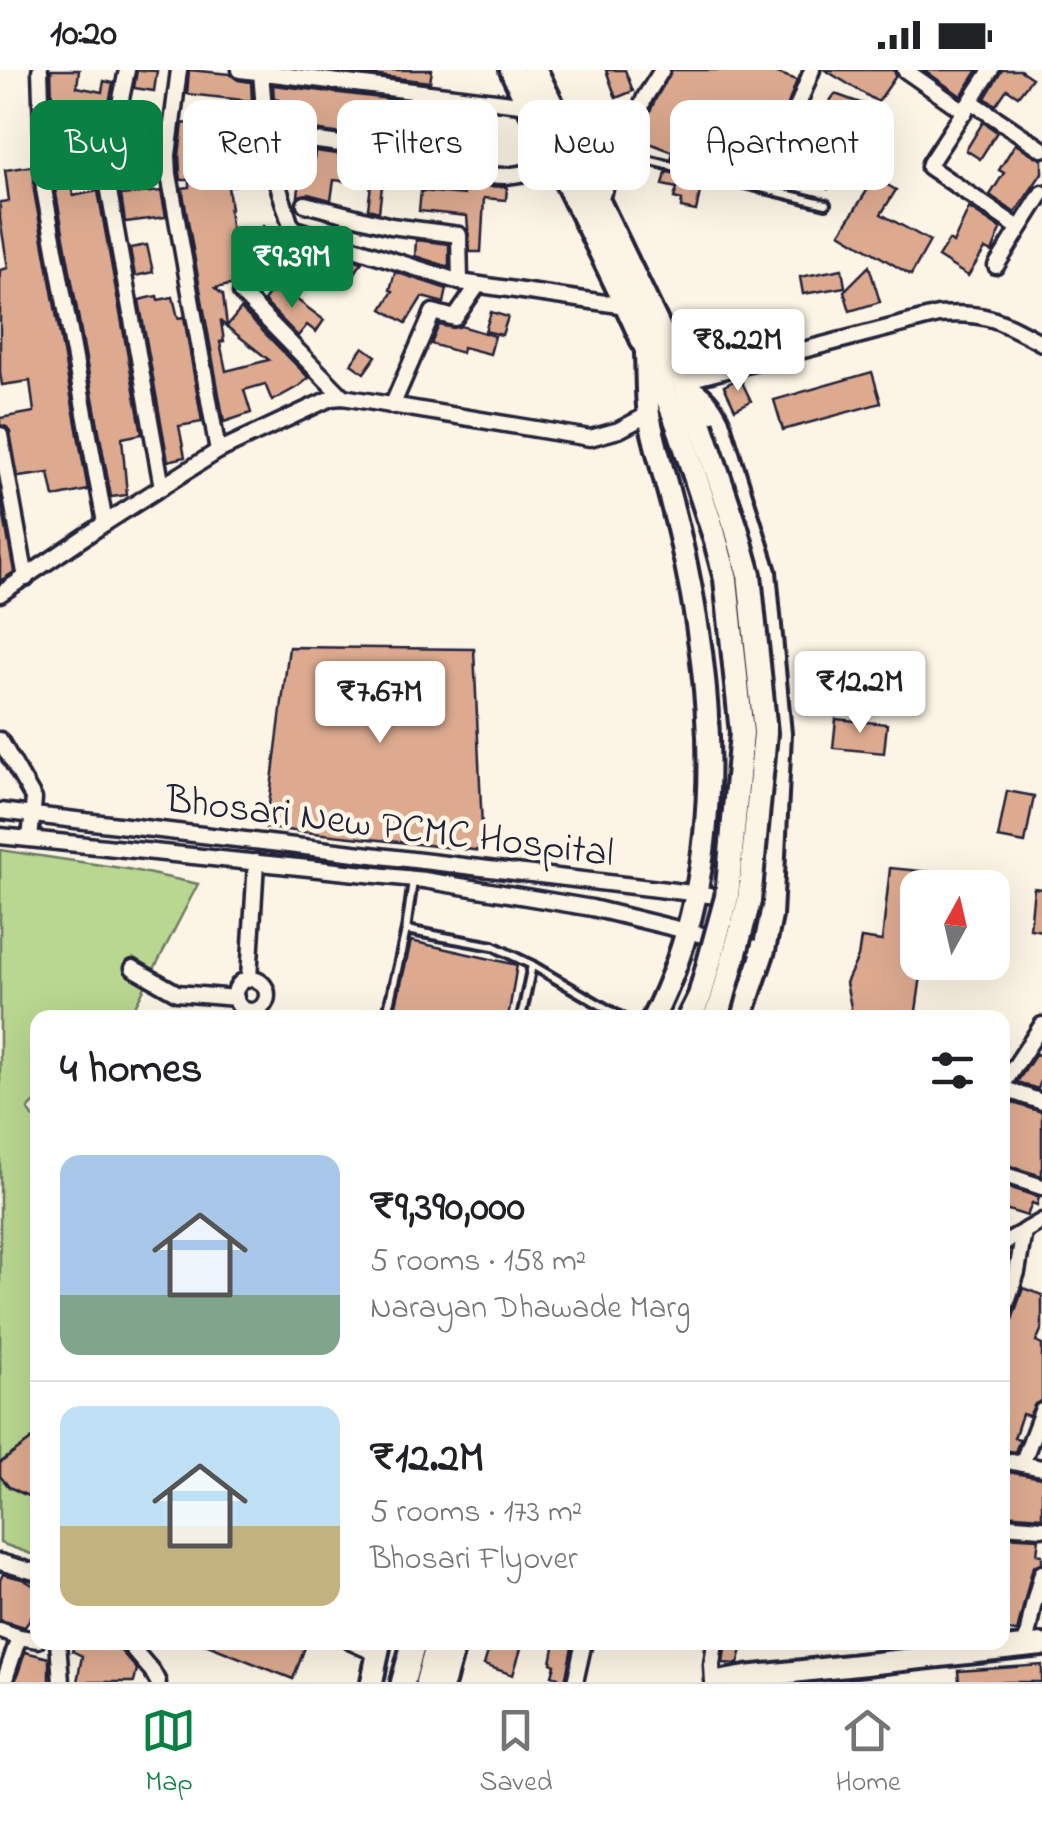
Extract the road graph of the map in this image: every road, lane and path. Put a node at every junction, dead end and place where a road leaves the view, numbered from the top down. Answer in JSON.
{"nodes":[{"id":1,"x":40,"y":70,"type":"edge"},
{"id":2,"x":127,"y":70,"type":"edge"},
{"id":3,"x":178,"y":70,"type":"edge"},
{"id":4,"x":240,"y":70,"type":"edge"},
{"id":5,"x":512,"y":70,"type":"edge"},
{"id":6,"x":535,"y":70,"type":"edge"},
{"id":7,"x":662,"y":70,"type":"edge"},
{"id":8,"x":812,"y":70,"type":"edge"},
{"id":9,"x":905,"y":70,"type":"edge"},
{"id":10,"x":991,"y":70,"type":"edge"},
{"id":11,"x":261,"y":72,"type":"edge"},
{"id":12,"x":263,"y":100,"type":"edge"},
{"id":13,"x":525,"y":100,"type":"edge"},
{"id":14,"x":644,"y":100,"type":"edge"},
{"id":15,"x":799,"y":100,"type":"edge"},
{"id":16,"x":518,"y":105,"type":"edge"},
{"id":17,"x":968,"y":107,"type":"junction"},
{"id":18,"x":317,"y":141,"type":"edge"},
{"id":19,"x":1042,"y":150,"type":"edge"},
{"id":20,"x":650,"y":161,"type":"edge"},
{"id":21,"x":518,"y":175,"type":"edge"},
{"id":22,"x":279,"y":190,"type":"edge"},
{"id":23,"x":571,"y":190,"type":"edge"},
{"id":24,"x":604,"y":190,"type":"edge"},
{"id":25,"x":1040,"y":200,"type":"edge"},
{"id":26,"x":598,"y":202,"type":"junction"},
{"id":27,"x":306,"y":204,"type":"dead end"},
{"id":28,"x":826,"y":204,"type":"dead end"},
{"id":29,"x":1018,"y":228,"type":"junction"},
{"id":30,"x":996,"y":266,"type":"dead end"},
{"id":31,"x":460,"y":282,"type":"junction"},
{"id":32,"x":478,"y":285,"type":"junction"},
{"id":33,"x":241,"y":293,"type":"dead end"},
{"id":34,"x":626,"y":306,"type":"junction"},
{"id":35,"x":1042,"y":344,"type":"edge"},
{"id":36,"x":646,"y":351,"type":"junction"},
{"id":37,"x":686,"y":384,"type":"junction"},
{"id":38,"x":344,"y":397,"type":"junction"},
{"id":39,"x":392,"y":406,"type":"junction"},
{"id":40,"x":649,"y":414,"type":"junction"},
{"id":41,"x":690,"y":427,"type":"junction"},
{"id":42,"x":0,"y":435,"type":"edge"},
{"id":43,"x":218,"y":450,"type":"junction"},
{"id":44,"x":162,"y":487,"type":"junction"},
{"id":45,"x":105,"y":522,"type":"junction"},
{"id":46,"x":26,"y":578,"type":"junction"},
{"id":47,"x":0,"y":594,"type":"edge"},
{"id":48,"x":0,"y":740,"type":"edge"},
{"id":49,"x":0,"y":811,"type":"edge"},
{"id":50,"x":32,"y":815,"type":"junction"},
{"id":51,"x":0,"y":836,"type":"edge"},
{"id":52,"x":30,"y":839,"type":"junction"},
{"id":53,"x":256,"y":862,"type":"junction"},
{"id":54,"x":413,"y":878,"type":"junction"},
{"id":55,"x":696,"y":892,"type":"junction"},
{"id":56,"x":772,"y":904,"type":"junction"},
{"id":57,"x":406,"y":930,"type":"junction"},
{"id":58,"x":686,"y":932,"type":"junction"},
{"id":59,"x":764,"y":950,"type":"junction"},
{"id":60,"x":532,"y":965,"type":"junction"},
{"id":61,"x":133,"y":968,"type":"dead end"},
{"id":62,"x":250,"y":978,"type":"junction"},
{"id":63,"x":236,"y":998,"type":"junction"},
{"id":64,"x":246,"y":1010,"type":"edge"},
{"id":65,"x":266,"y":1010,"type":"edge"},
{"id":66,"x":388,"y":1010,"type":"edge"},
{"id":67,"x":523,"y":1010,"type":"edge"},
{"id":68,"x":609,"y":1010,"type":"edge"},
{"id":69,"x":657,"y":1010,"type":"edge"},
{"id":70,"x":693,"y":1010,"type":"edge"},
{"id":71,"x":718,"y":1010,"type":"edge"},
{"id":72,"x":744,"y":1010,"type":"edge"},
{"id":73,"x":1042,"y":1025,"type":"edge"},
{"id":74,"x":1010,"y":1075,"type":"edge"},
{"id":75,"x":1010,"y":1090,"type":"edge"},
{"id":76,"x":1042,"y":1102,"type":"edge"},
{"id":77,"x":1010,"y":1177,"type":"edge"},
{"id":78,"x":1042,"y":1188,"type":"edge"},
{"id":79,"x":1042,"y":1221,"type":"edge"},
{"id":80,"x":1024,"y":1231,"type":"junction"},
{"id":81,"x":1010,"y":1239,"type":"edge"},
{"id":82,"x":1010,"y":1294,"type":"edge"},
{"id":83,"x":1042,"y":1410,"type":"edge"},
{"id":84,"x":1010,"y":1462,"type":"edge"},
{"id":85,"x":1022,"y":1464,"type":"junction"},
{"id":86,"x":1042,"y":1468,"type":"edge"},
{"id":87,"x":1010,"y":1526,"type":"edge"},
{"id":88,"x":1042,"y":1528,"type":"edge"},
{"id":89,"x":0,"y":1562,"type":"edge"},
{"id":90,"x":30,"y":1571,"type":"edge"},
{"id":91,"x":1042,"y":1573,"type":"edge"},
{"id":92,"x":0,"y":1630,"type":"edge"},
{"id":93,"x":19,"y":1637,"type":"junction"},
{"id":94,"x":30,"y":1639,"type":"edge"},
{"id":95,"x":1034,"y":1646,"type":"edge"},
{"id":96,"x":59,"y":1650,"type":"edge"},
{"id":97,"x":133,"y":1650,"type":"edge"},
{"id":98,"x":379,"y":1650,"type":"edge"},
{"id":99,"x":412,"y":1650,"type":"edge"},
{"id":100,"x":436,"y":1650,"type":"edge"},
{"id":101,"x":453,"y":1650,"type":"edge"},
{"id":102,"x":582,"y":1650,"type":"edge"},
{"id":103,"x":714,"y":1650,"type":"edge"},
{"id":104,"x":1008,"y":1650,"type":"edge"},
{"id":105,"x":860,"y":1673,"type":"edge"},
{"id":106,"x":4,"y":1682,"type":"edge"},
{"id":107,"x":62,"y":1682,"type":"edge"},
{"id":108,"x":158,"y":1682,"type":"edge"},
{"id":109,"x":372,"y":1682,"type":"edge"},
{"id":110,"x":403,"y":1682,"type":"edge"},
{"id":111,"x":427,"y":1682,"type":"edge"},
{"id":112,"x":444,"y":1682,"type":"edge"},
{"id":113,"x":574,"y":1682,"type":"edge"},
{"id":114,"x":721,"y":1682,"type":"edge"}],
"edges":[{"from":1,"to":45,"type":"street"},
{"from":2,"to":44,"type":"street"},
{"from":3,"to":43,"type":"street"},
{"from":4,"to":11,"type":"street"},
{"from":5,"to":13,"type":"highway"},
{"from":6,"to":26,"type":"highway"},
{"from":7,"to":14,"type":"street"},
{"from":8,"to":15,"type":"street"},
{"from":9,"to":17,"type":"street"},
{"from":10,"to":17,"type":"street"},
{"from":11,"to":12,"type":"street"},
{"from":11,"to":16,"type":"street"},
{"from":17,"to":19,"type":"street"},
{"from":17,"to":29,"type":"street"},
{"from":18,"to":21,"type":"street"},
{"from":20,"to":28,"type":"lane"},
{"from":22,"to":31,"type":"street"},
{"from":23,"to":34,"type":"highway"},
{"from":24,"to":26,"type":"street"},
{"from":25,"to":29,"type":"street"},
{"from":26,"to":37,"type":"highway"},
{"from":27,"to":31,"type":"street"},
{"from":29,"to":30,"type":"street"},
{"from":31,"to":32,"type":"street"},
{"from":32,"to":34,"type":"street"},
{"from":32,"to":39,"type":"street"},
{"from":33,"to":38,"type":"street"},
{"from":34,"to":36,"type":"highway"},
{"from":35,"to":37,"type":"street"},
{"from":36,"to":40,"type":"main road"},
{"from":36,"to":41,"type":"highway"},
{"from":37,"to":41,"type":"highway"},
{"from":37,"to":56,"type":"main road"},
{"from":38,"to":39,"type":"street"},
{"from":38,"to":43,"type":"street"},
{"from":39,"to":40,"type":"street"},
{"from":40,"to":55,"type":"main road"},
{"from":41,"to":70,"type":"highway","bridge":true},
{"from":41,"to":71,"type":"highway","bridge":true},
{"from":42,"to":46,"type":"street"},
{"from":43,"to":44,"type":"street"},
{"from":44,"to":45,"type":"street"},
{"from":45,"to":46,"type":"street"},
{"from":46,"to":47,"type":"street"},
{"from":48,"to":50,"type":"street"},
{"from":49,"to":50,"type":"street","name":"Bhosari New PCMC Hospital"},
{"from":50,"to":52,"type":"street"},
{"from":50,"to":55,"type":"street","name":"Bhosari New PCMC Hospital"},
{"from":51,"to":52,"type":"street","name":"Bhosari New PCMC Hospital"},
{"from":52,"to":53,"type":"street","name":"Bhosari New PCMC Hospital"},
{"from":53,"to":54,"type":"street","name":"Bhosari New PCMC Hospital"},
{"from":53,"to":62,"type":"street"},
{"from":54,"to":57,"type":"lane"},
{"from":54,"to":58,"type":"street","name":"Bhosari New PCMC Hospital"},
{"from":55,"to":56,"type":"street","name":"Bhosari New PCMC Hospital"},
{"from":55,"to":58,"type":"main road"},
{"from":56,"to":59,"type":"main road"},
{"from":57,"to":60,"type":"lane"},
{"from":57,"to":66,"type":"lane"},
{"from":58,"to":59,"type":"street","name":"Bhosari New PCMC Hospital"},
{"from":58,"to":69,"type":"main road"},
{"from":59,"to":72,"type":"main road"},
{"from":60,"to":67,"type":"lane"},
{"from":60,"to":68,"type":"lane"},
{"from":61,"to":63,"type":"street"},
{"from":62,"to":63,"type":"street"},
{"from":62,"to":65,"type":"street"},
{"from":63,"to":64,"type":"street"},
{"from":73,"to":74,"type":"street"},
{"from":75,"to":76,"type":"street"},
{"from":77,"to":78,"type":"street"},
{"from":79,"to":80,"type":"street"},
{"from":80,"to":81,"type":"street"},
{"from":80,"to":82,"type":"street"},
{"from":83,"to":85,"type":"street"},
{"from":84,"to":85,"type":"street"},
{"from":85,"to":86,"type":"street"},
{"from":87,"to":88,"type":"street"},
{"from":89,"to":90,"type":"street"},
{"from":91,"to":95,"type":"street"},
{"from":92,"to":93,"type":"street"},
{"from":93,"to":94,"type":"street"},
{"from":93,"to":106,"type":"street"},
{"from":96,"to":107,"type":"street"},
{"from":97,"to":108,"type":"street"},
{"from":98,"to":109,"type":"main road"},
{"from":99,"to":110,"type":"highway"},
{"from":100,"to":111,"type":"highway"},
{"from":101,"to":112,"type":"main road"},
{"from":102,"to":113,"type":"street"},
{"from":103,"to":114,"type":"street"},
{"from":104,"to":105,"type":"main road"},
{"from":105,"to":114,"type":"main road"}]}
